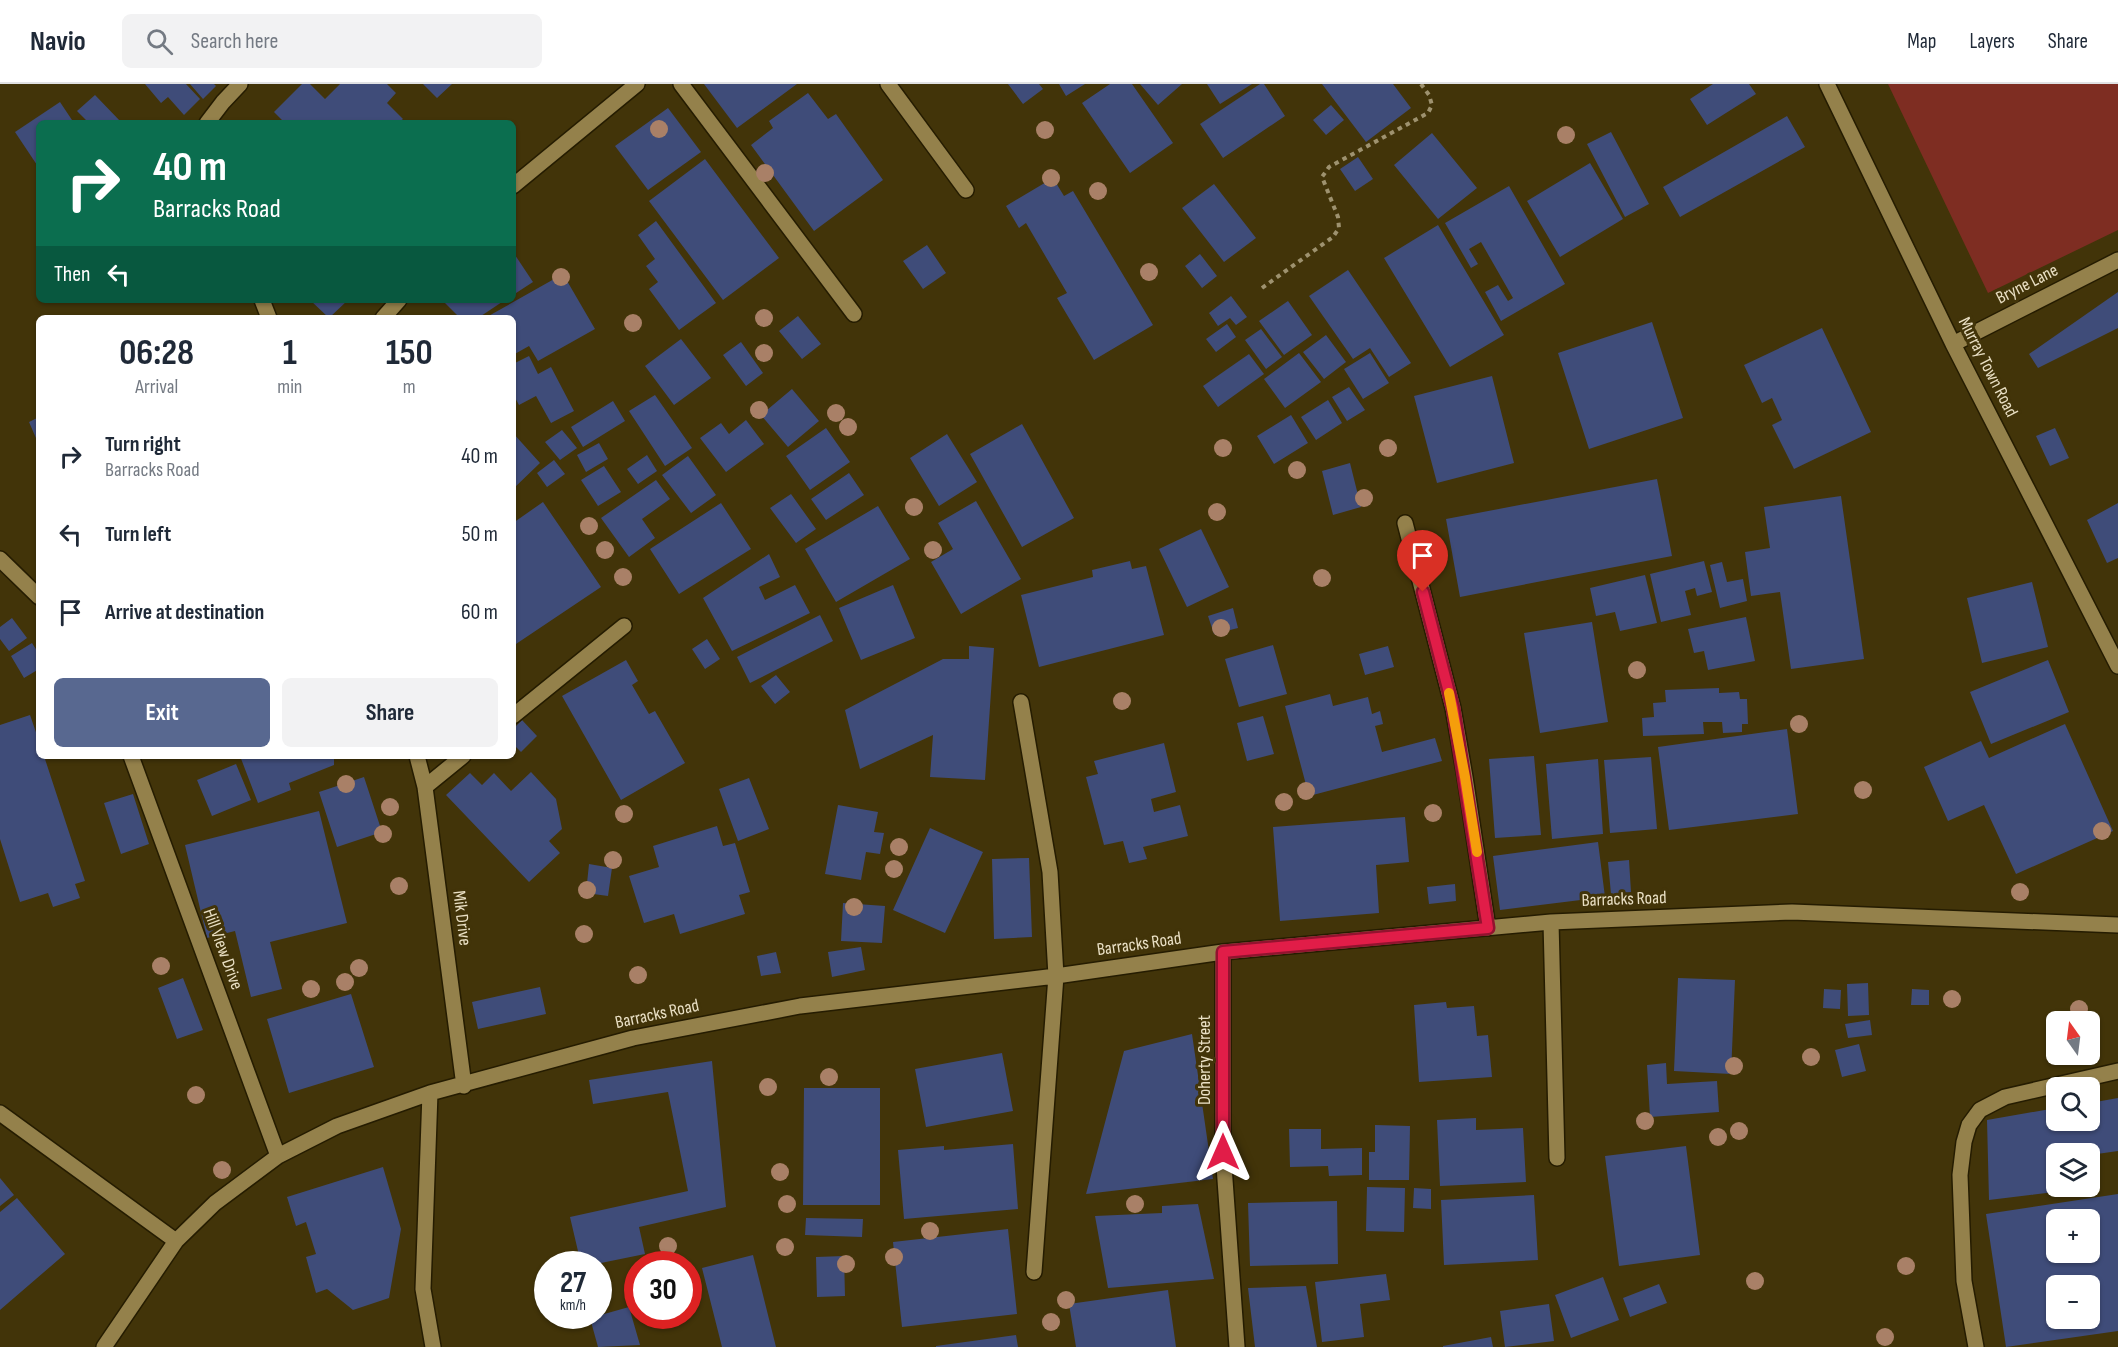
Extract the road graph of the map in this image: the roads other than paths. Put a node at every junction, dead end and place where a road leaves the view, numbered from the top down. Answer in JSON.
{"nodes":[{"id":1,"x":240,"y":84,"type":"edge"},
{"id":2,"x":637,"y":84,"type":"edge"},
{"id":3,"x":681,"y":84,"type":"edge"},
{"id":4,"x":888,"y":84,"type":"edge"},
{"id":5,"x":1827,"y":84,"type":"edge"},
{"id":6,"x":209,"y":120,"type":"edge"},
{"id":7,"x":516,"y":184,"type":"edge"},
{"id":8,"x":966,"y":190,"type":"dead end"},
{"id":9,"x":2118,"y":260,"type":"edge"},
{"id":10,"x":396,"y":303,"type":"edge"},
{"id":11,"x":854,"y":314,"type":"dead end"},
{"id":12,"x":386,"y":315,"type":"edge"},
{"id":13,"x":1953,"y":344,"type":"junction"},
{"id":14,"x":1405,"y":523,"type":"dead end"},
{"id":15,"x":0,"y":559,"type":"edge"},
{"id":16,"x":36,"y":594,"type":"edge"},
{"id":17,"x":624,"y":626,"type":"dead end"},
{"id":18,"x":2118,"y":666,"type":"edge"},
{"id":19,"x":1021,"y":702,"type":"dead end"},
{"id":20,"x":516,"y":714,"type":"edge"},
{"id":21,"x":132,"y":759,"type":"edge"},
{"id":22,"x":418,"y":759,"type":"edge"},
{"id":23,"x":459,"y":759,"type":"edge"},
{"id":24,"x":425,"y":787,"type":"junction"},
{"id":25,"x":1551,"y":922,"type":"junction"},
{"id":26,"x":2118,"y":925,"type":"edge"},
{"id":27,"x":1488,"y":928,"type":"junction"},
{"id":28,"x":1223,"y":952,"type":"junction"},
{"id":29,"x":1056,"y":976,"type":"junction"},
{"id":30,"x":2118,"y":1071,"type":"edge"},
{"id":31,"x":464,"y":1086,"type":"junction"},
{"id":32,"x":430,"y":1093,"type":"junction"},
{"id":33,"x":0,"y":1113,"type":"edge"},
{"id":34,"x":278,"y":1156,"type":"junction"},
{"id":35,"x":1557,"y":1158,"type":"dead end"},
{"id":36,"x":176,"y":1241,"type":"junction"},
{"id":37,"x":1034,"y":1272,"type":"dead end"},
{"id":38,"x":104,"y":1347,"type":"edge"},
{"id":39,"x":433,"y":1347,"type":"edge"},
{"id":40,"x":1237,"y":1347,"type":"edge"},
{"id":41,"x":1976,"y":1347,"type":"edge"}],
"edges":[{"from":1,"to":6,"type":"street"},
{"from":2,"to":7,"type":"street"},
{"from":3,"to":11,"type":"street"},
{"from":4,"to":8,"type":"street"},
{"from":5,"to":13,"type":"street","name":"Murray Town Road"},
{"from":9,"to":13,"type":"street","name":"Bryne Lane"},
{"from":10,"to":12,"type":"street"},
{"from":13,"to":18,"type":"street","name":"Murray Town Road"},
{"from":14,"to":27,"type":"street"},
{"from":15,"to":16,"type":"street"},
{"from":17,"to":20,"type":"street"},
{"from":19,"to":29,"type":"street"},
{"from":21,"to":34,"type":"street","name":"Hill View Drive"},
{"from":22,"to":24,"type":"street","name":"Mik Drive"},
{"from":23,"to":24,"type":"street"},
{"from":24,"to":31,"type":"street","name":"Mik Drive"},
{"from":25,"to":26,"type":"street","name":"Barracks Road"},
{"from":25,"to":27,"type":"street","name":"Barracks Road"},
{"from":25,"to":35,"type":"street"},
{"from":27,"to":28,"type":"street","name":"Barracks Road"},
{"from":28,"to":29,"type":"street","name":"Barracks Road"},
{"from":28,"to":40,"type":"street","name":"Doherty Street"},
{"from":29,"to":31,"type":"street","name":"Barracks Road"},
{"from":29,"to":37,"type":"street"},
{"from":30,"to":41,"type":"street"},
{"from":31,"to":32,"type":"street","name":"Barracks Road"},
{"from":32,"to":34,"type":"street","name":"Barracks Road"},
{"from":32,"to":39,"type":"street"},
{"from":33,"to":36,"type":"street"},
{"from":34,"to":36,"type":"street","name":"Barracks Road"},
{"from":36,"to":38,"type":"street","name":"Barracks Road"}]}
